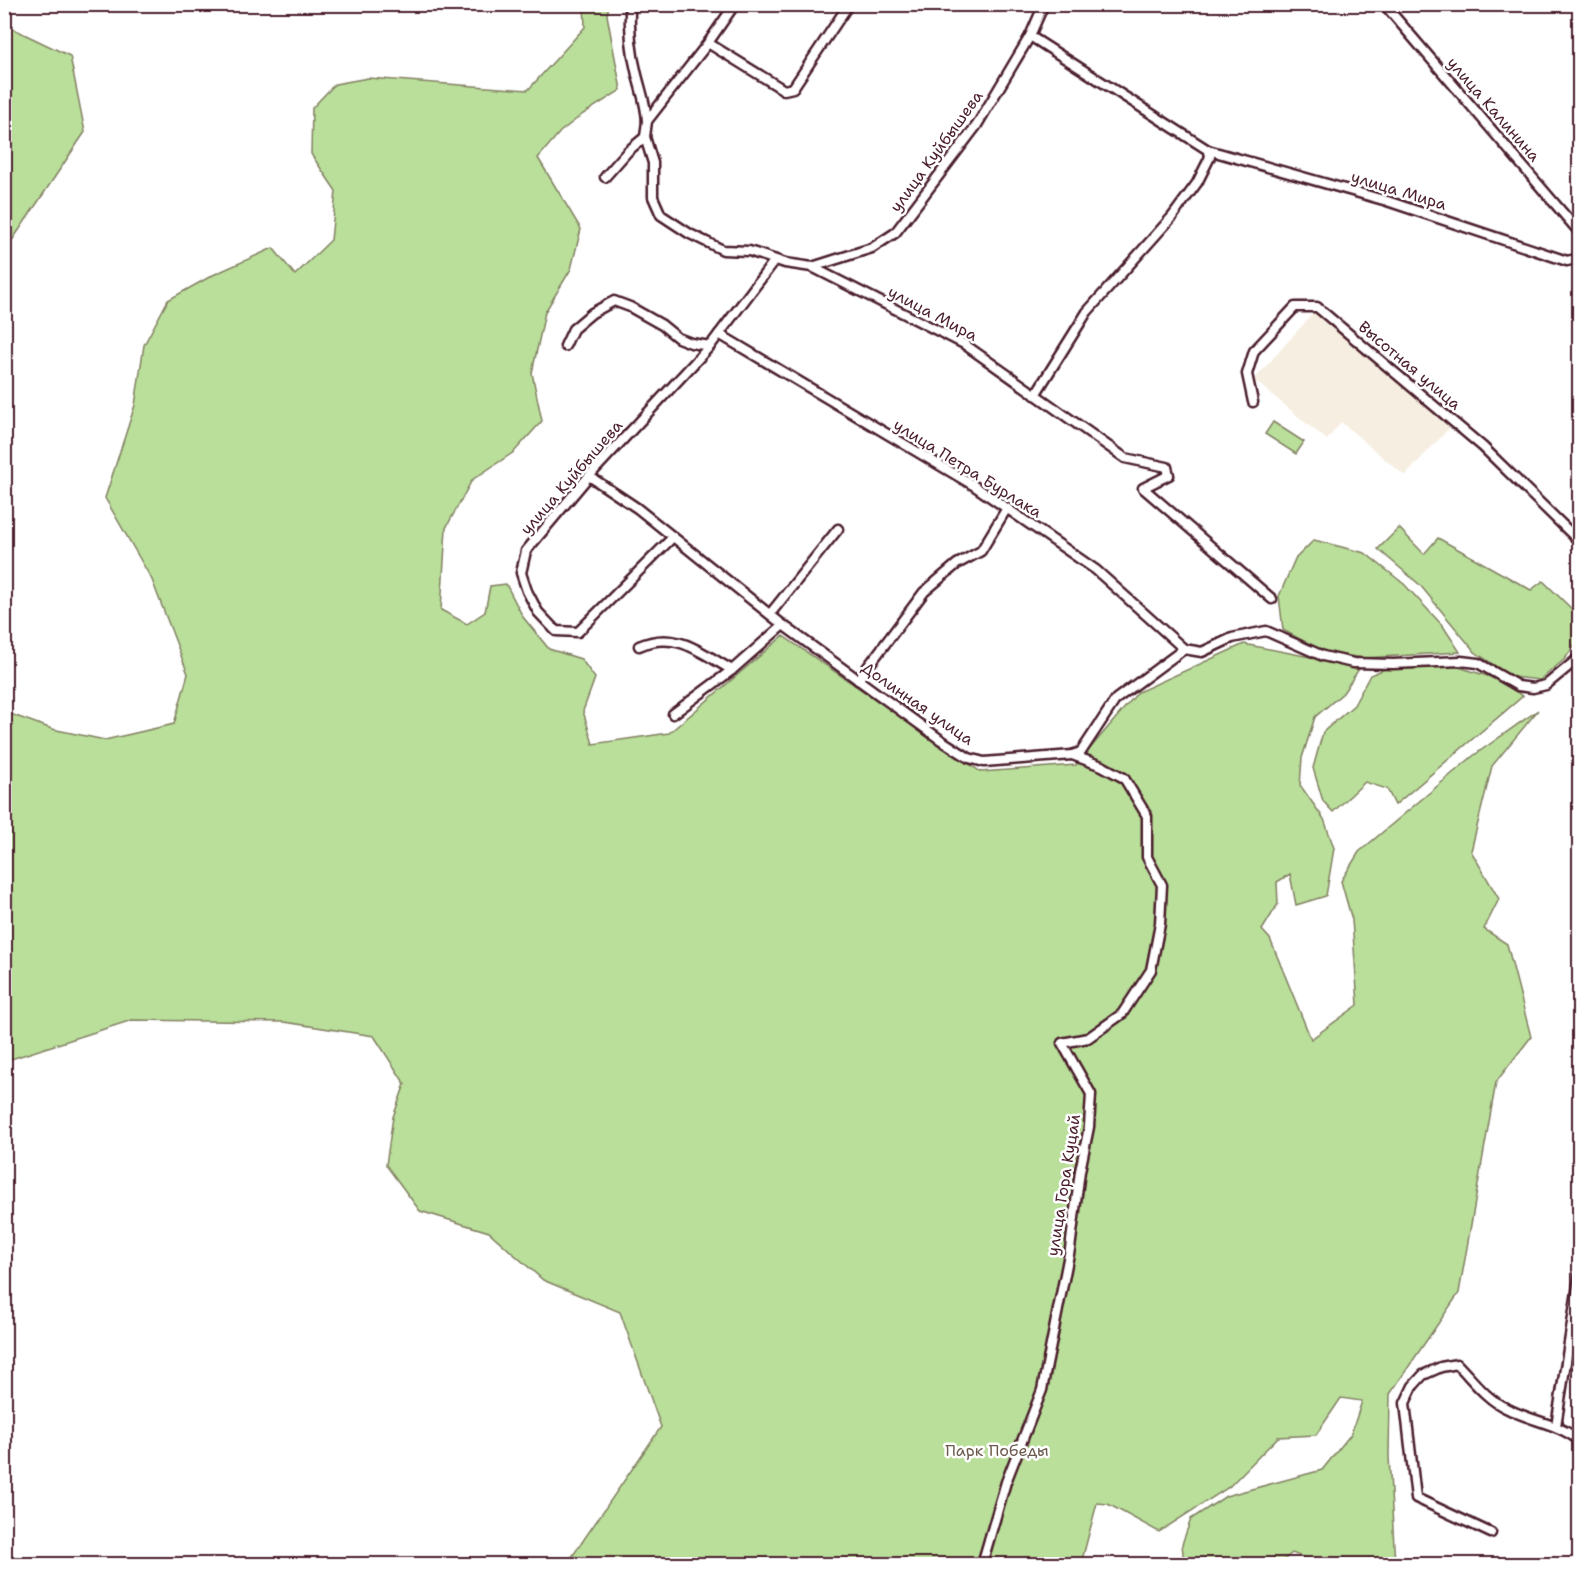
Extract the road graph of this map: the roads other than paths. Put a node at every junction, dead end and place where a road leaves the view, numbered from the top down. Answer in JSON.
{"nodes":[{"id":1,"x":630,"y":4,"type":"edge"},
{"id":2,"x":735,"y":4,"type":"edge"},
{"id":3,"x":849,"y":4,"type":"edge"},
{"id":4,"x":1044,"y":4,"type":"edge"},
{"id":5,"x":1384,"y":4,"type":"edge"},
{"id":6,"x":1030,"y":36,"type":"junction"},
{"id":7,"x":708,"y":43,"type":"junction"},
{"id":8,"x":647,"y":121,"type":"junction"},
{"id":9,"x":645,"y":137,"type":"junction"},
{"id":10,"x":1208,"y":150,"type":"junction"},
{"id":11,"x":605,"y":177,"type":"dead end"},
{"id":12,"x":1580,"y":233,"type":"edge"},
{"id":13,"x":1580,"y":258,"type":"edge"},
{"id":14,"x":775,"y":260,"type":"junction"},
{"id":15,"x":812,"y":267,"type":"junction"},
{"id":16,"x":719,"y":334,"type":"junction"},
{"id":17,"x":566,"y":346,"type":"dead end"},
{"id":18,"x":710,"y":346,"type":"junction"},
{"id":19,"x":1035,"y":395,"type":"junction"},
{"id":20,"x":1253,"y":402,"type":"dead end"},
{"id":21,"x":589,"y":476,"type":"junction"},
{"id":22,"x":1006,"y":508,"type":"junction"},
{"id":23,"x":838,"y":529,"type":"dead end"},
{"id":24,"x":673,"y":537,"type":"junction"},
{"id":25,"x":1580,"y":542,"type":"edge"},
{"id":26,"x":1272,"y":598,"type":"dead end"},
{"id":27,"x":770,"y":614,"type":"junction"},
{"id":28,"x":783,"y":625,"type":"junction"},
{"id":29,"x":639,"y":646,"type":"dead end"},
{"id":30,"x":1184,"y":650,"type":"junction"},
{"id":31,"x":1580,"y":657,"type":"edge"},
{"id":32,"x":732,"y":670,"type":"junction"},
{"id":33,"x":858,"y":680,"type":"junction"},
{"id":34,"x":673,"y":714,"type":"dead end"},
{"id":35,"x":1072,"y":755,"type":"junction"},
{"id":36,"x":1580,"y":1272,"type":"edge"},
{"id":37,"x":1556,"y":1426,"type":"junction"},
{"id":38,"x":1580,"y":1441,"type":"edge"},
{"id":39,"x":1491,"y":1533,"type":"dead end"},
{"id":40,"x":981,"y":1564,"type":"edge"}],
"edges":[{"from":1,"to":8,"type":"street"},
{"from":2,"to":7,"type":"street"},
{"from":3,"to":7,"type":"street"},
{"from":4,"to":6,"type":"street","name":"улица Куйбышева"},
{"from":5,"to":12,"type":"street","name":"улица Калинина"},
{"from":6,"to":10,"type":"street","name":"улица Мира"},
{"from":6,"to":15,"type":"street","name":"улица Куйбышева"},
{"from":7,"to":8,"type":"street"},
{"from":8,"to":9,"type":"street"},
{"from":9,"to":11,"type":"street"},
{"from":9,"to":14,"type":"street","name":"улица Куйбышева"},
{"from":10,"to":13,"type":"street","name":"улица Мира"},
{"from":10,"to":19,"type":"street"},
{"from":14,"to":15,"type":"street","name":"улица Куйбышева"},
{"from":14,"to":16,"type":"street","name":"улица Куйбышева"},
{"from":15,"to":19,"type":"street","name":"улица Мира"},
{"from":16,"to":18,"type":"street","name":"улица Куйбышева"},
{"from":16,"to":22,"type":"street","name":"улица Петра Бурлака"},
{"from":17,"to":18,"type":"street"},
{"from":18,"to":21,"type":"street","name":"улица Куйбышева"},
{"from":19,"to":26,"type":"street","name":"улица Мира"},
{"from":20,"to":25,"type":"street","name":"Высотная улица"},
{"from":21,"to":24,"type":"street","name":"Долинная улица"},
{"from":21,"to":24,"type":"street","name":"улица Куйбышева"},
{"from":22,"to":30,"type":"street","name":"улица Петра Бурлака"},
{"from":22,"to":33,"type":"street"},
{"from":23,"to":27,"type":"street"},
{"from":24,"to":27,"type":"street","name":"Долинная улица"},
{"from":27,"to":28,"type":"street","name":"Долинная улица"},
{"from":28,"to":32,"type":"street"},
{"from":28,"to":33,"type":"street","name":"Долинная улица"},
{"from":29,"to":32,"type":"street"},
{"from":30,"to":31,"type":"street"},
{"from":30,"to":35,"type":"street"},
{"from":32,"to":34,"type":"street"},
{"from":33,"to":35,"type":"street","name":"Долинная улица"},
{"from":35,"to":40,"type":"street","name":"улица Гора Куцай"},
{"from":36,"to":37,"type":"street"},
{"from":37,"to":38,"type":"street"},
{"from":37,"to":39,"type":"street"}]}
